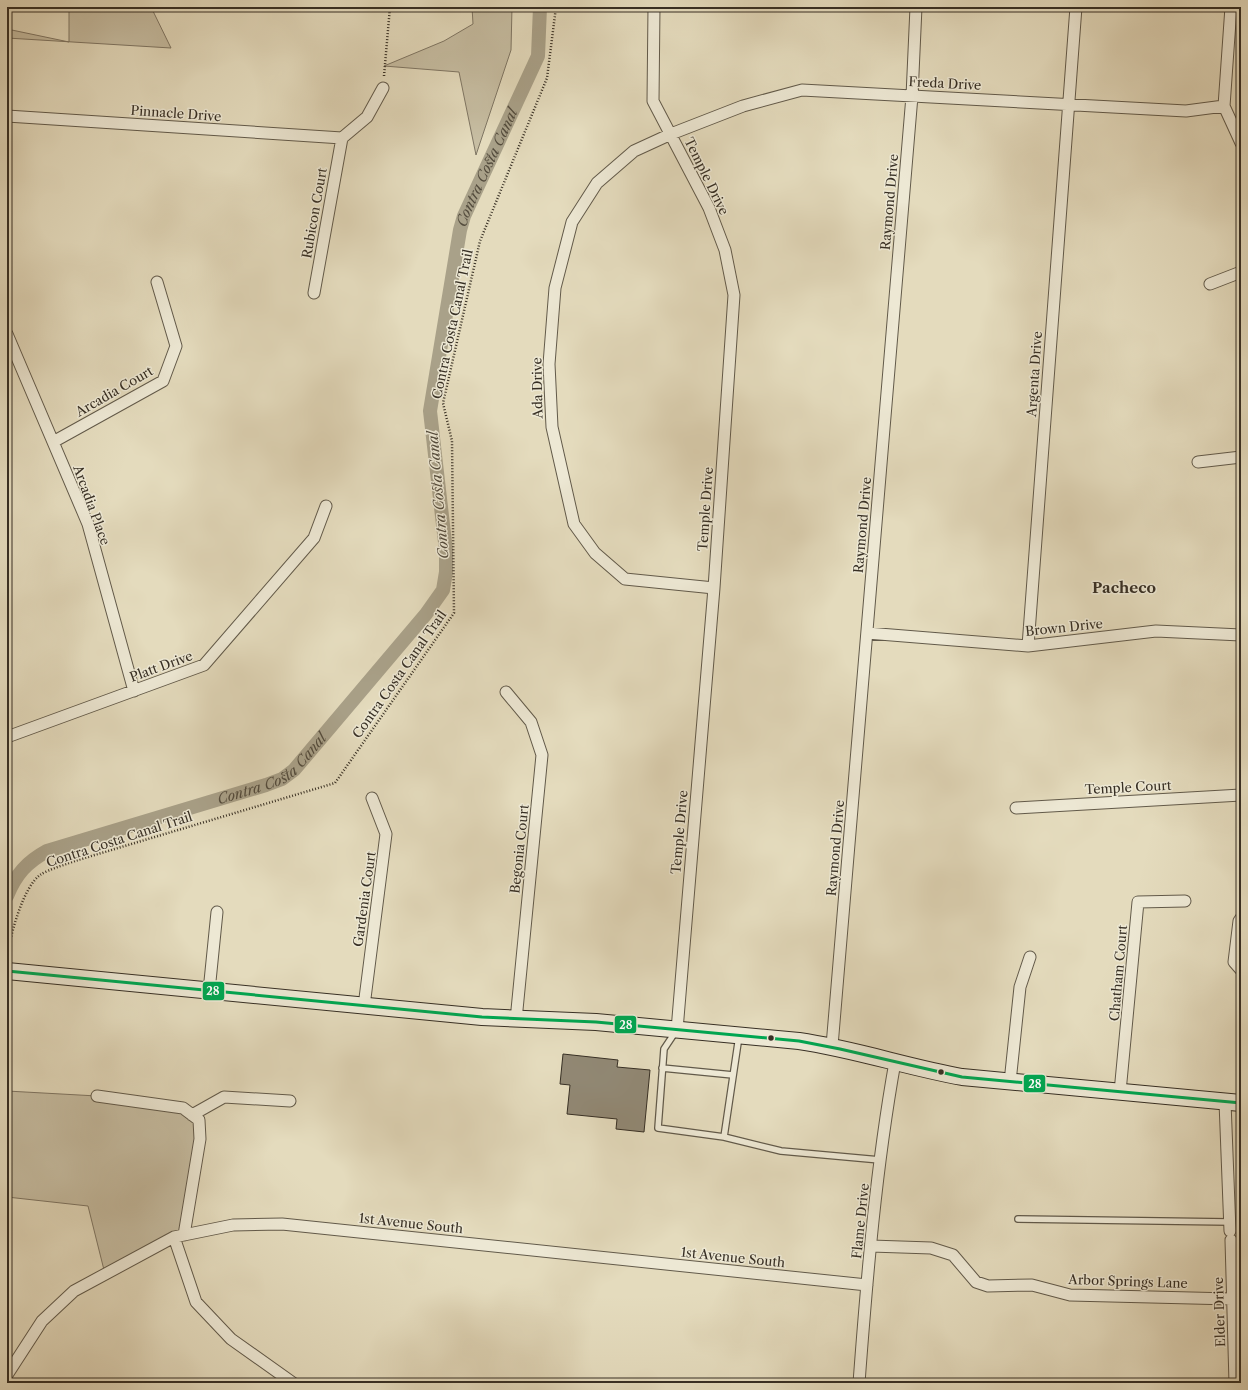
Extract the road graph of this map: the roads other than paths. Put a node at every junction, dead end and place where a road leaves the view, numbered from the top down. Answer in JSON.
{"nodes":[{"id":1,"x":654,"y":7,"type":"edge"},
{"id":2,"x":916,"y":7,"type":"edge"},
{"id":3,"x":1076,"y":7,"type":"edge"},
{"id":4,"x":1231,"y":7,"type":"edge"},
{"id":5,"x":383,"y":88,"type":"road end"},
{"id":6,"x":912,"y":96,"type":"junction"},
{"id":7,"x":1068,"y":104,"type":"junction"},
{"id":8,"x":1224,"y":106,"type":"junction"},
{"id":9,"x":7,"y":116,"type":"edge"},
{"id":10,"x":671,"y":134,"type":"junction"},
{"id":11,"x":342,"y":138,"type":"junction"},
{"id":12,"x":1241,"y":143,"type":"edge"},
{"id":13,"x":1241,"y":272,"type":"edge"},
{"id":14,"x":157,"y":282,"type":"dead end"},
{"id":15,"x":1210,"y":284,"type":"dead end"},
{"id":16,"x":314,"y":293,"type":"dead end"},
{"id":17,"x":7,"y":334,"type":"edge"},
{"id":18,"x":53,"y":442,"type":"junction"},
{"id":19,"x":1241,"y":457,"type":"edge"},
{"id":20,"x":1198,"y":462,"type":"dead end"},
{"id":21,"x":326,"y":506,"type":"dead end"},
{"id":22,"x":714,"y":588,"type":"junction"},
{"id":23,"x":867,"y":633,"type":"junction"},
{"id":24,"x":1241,"y":635,"type":"edge"},
{"id":25,"x":1028,"y":646,"type":"junction"},
{"id":26,"x":134,"y":691,"type":"junction"},
{"id":27,"x":506,"y":692,"type":"dead end"},
{"id":28,"x":7,"y":737,"type":"edge"},
{"id":29,"x":1241,"y":794,"type":"edge"},
{"id":30,"x":372,"y":798,"type":"dead end"},
{"id":31,"x":1016,"y":808,"type":"dead end"},
{"id":32,"x":1185,"y":901,"type":"dead end"},
{"id":33,"x":217,"y":912,"type":"dead end"},
{"id":34,"x":1241,"y":918,"type":"edge"},
{"id":35,"x":1030,"y":957,"type":"dead end"},
{"id":36,"x":1241,"y":970,"type":"edge"},
{"id":37,"x":7,"y":971,"type":"edge"},
{"id":38,"x":209,"y":990,"type":"junction"},
{"id":39,"x":364,"y":1006,"type":"junction"},
{"id":40,"x":516,"y":1020,"type":"junction"},
{"id":41,"x":677,"y":1030,"type":"junction"},
{"id":42,"x":740,"y":1036,"type":"junction"},
{"id":43,"x":832,"y":1046,"type":"junction"},
{"id":44,"x":896,"y":1062,"type":"junction"},
{"id":45,"x":662,"y":1068,"type":"junction"},
{"id":46,"x":734,"y":1075,"type":"junction"},
{"id":47,"x":1010,"y":1082,"type":"junction"},
{"id":48,"x":1120,"y":1092,"type":"junction"},
{"id":49,"x":98,"y":1096,"type":"dead end"},
{"id":50,"x":290,"y":1101,"type":"dead end"},
{"id":51,"x":1233,"y":1103,"type":"edge"},
{"id":52,"x":192,"y":1115,"type":"junction"},
{"id":53,"x":724,"y":1137,"type":"junction"},
{"id":54,"x":880,"y":1160,"type":"junction"},
{"id":55,"x":1018,"y":1219,"type":"dead end"},
{"id":56,"x":1230,"y":1231,"type":"junction"},
{"id":57,"x":179,"y":1236,"type":"junction"},
{"id":58,"x":871,"y":1246,"type":"junction"},
{"id":59,"x":867,"y":1285,"type":"junction"},
{"id":60,"x":1232,"y":1299,"type":"junction"},
{"id":61,"x":7,"y":1376,"type":"edge"},
{"id":62,"x":293,"y":1383,"type":"edge"},
{"id":63,"x":859,"y":1383,"type":"edge"},
{"id":64,"x":1235,"y":1383,"type":"edge"}],
"edges":[{"from":1,"to":10,"type":"street","name":"Temple Drive"},
{"from":2,"to":6,"type":"street","name":"Raymond Drive"},
{"from":3,"to":7,"type":"street","name":"Argenta Drive"},
{"from":4,"to":8,"type":"street"},
{"from":5,"to":11,"type":"street"},
{"from":6,"to":7,"type":"street","name":"Freda Drive"},
{"from":6,"to":10,"type":"street","name":"Freda Drive"},
{"from":6,"to":23,"type":"street","name":"Raymond Drive"},
{"from":7,"to":8,"type":"street","name":"Freda Drive"},
{"from":7,"to":25,"type":"street","name":"Argenta Drive"},
{"from":8,"to":12,"type":"street"},
{"from":9,"to":11,"type":"street","name":"Pinnacle Drive"},
{"from":10,"to":22,"type":"street","name":"Temple Drive"},
{"from":10,"to":22,"type":"street","name":"Ada Drive"},
{"from":11,"to":16,"type":"street","name":"Rubicon Court"},
{"from":13,"to":15,"type":"street"},
{"from":14,"to":18,"type":"street","name":"Arcadia Court"},
{"from":17,"to":18,"type":"street","name":"Arcadia Place"},
{"from":18,"to":26,"type":"street","name":"Arcadia Place"},
{"from":19,"to":20,"type":"street"},
{"from":21,"to":26,"type":"street","name":"Platt Drive"},
{"from":22,"to":41,"type":"street","name":"Temple Drive"},
{"from":23,"to":25,"type":"street","name":"Brown Drive"},
{"from":23,"to":43,"type":"street","name":"Raymond Drive"},
{"from":24,"to":25,"type":"street","name":"Brown Drive"},
{"from":26,"to":28,"type":"street","name":"Platt Drive"},
{"from":27,"to":40,"type":"street","name":"Begonia Court"},
{"from":29,"to":31,"type":"street","name":"Temple Court"},
{"from":30,"to":39,"type":"street","name":"Gardenia Court"},
{"from":32,"to":48,"type":"street","name":"Chatham Court"},
{"from":33,"to":38,"type":"street"},
{"from":34,"to":36,"type":"street"},
{"from":35,"to":47,"type":"street"},
{"from":37,"to":38,"type":"street"},
{"from":38,"to":39,"type":"street"},
{"from":39,"to":40,"type":"street"},
{"from":40,"to":41,"type":"street"},
{"from":41,"to":42,"type":"street"},
{"from":41,"to":45,"type":"lane"},
{"from":42,"to":43,"type":"street"},
{"from":42,"to":46,"type":"lane"},
{"from":43,"to":44,"type":"street"},
{"from":44,"to":47,"type":"street"},
{"from":44,"to":54,"type":"street","name":"Flame Drive"},
{"from":45,"to":46,"type":"lane"},
{"from":45,"to":53,"type":"lane"},
{"from":46,"to":53,"type":"lane"},
{"from":47,"to":48,"type":"street"},
{"from":48,"to":51,"type":"street"},
{"from":49,"to":52,"type":"street"},
{"from":50,"to":52,"type":"street"},
{"from":51,"to":56,"type":"street","name":"Elder Drive"},
{"from":52,"to":57,"type":"street"},
{"from":53,"to":54,"type":"lane"},
{"from":54,"to":58,"type":"street","name":"Flame Drive"},
{"from":55,"to":56,"type":"lane"},
{"from":56,"to":60,"type":"street","name":"Elder Drive"},
{"from":57,"to":59,"type":"street","name":"1st Avenue South"},
{"from":57,"to":61,"type":"street","name":"1st Avenue South"},
{"from":57,"to":62,"type":"street"},
{"from":58,"to":59,"type":"street","name":"Flame Drive"},
{"from":58,"to":60,"type":"street","name":"Arbor Springs Lane"},
{"from":59,"to":63,"type":"street","name":"Flame Drive"},
{"from":60,"to":64,"type":"street","name":"Elder Drive"}]}
